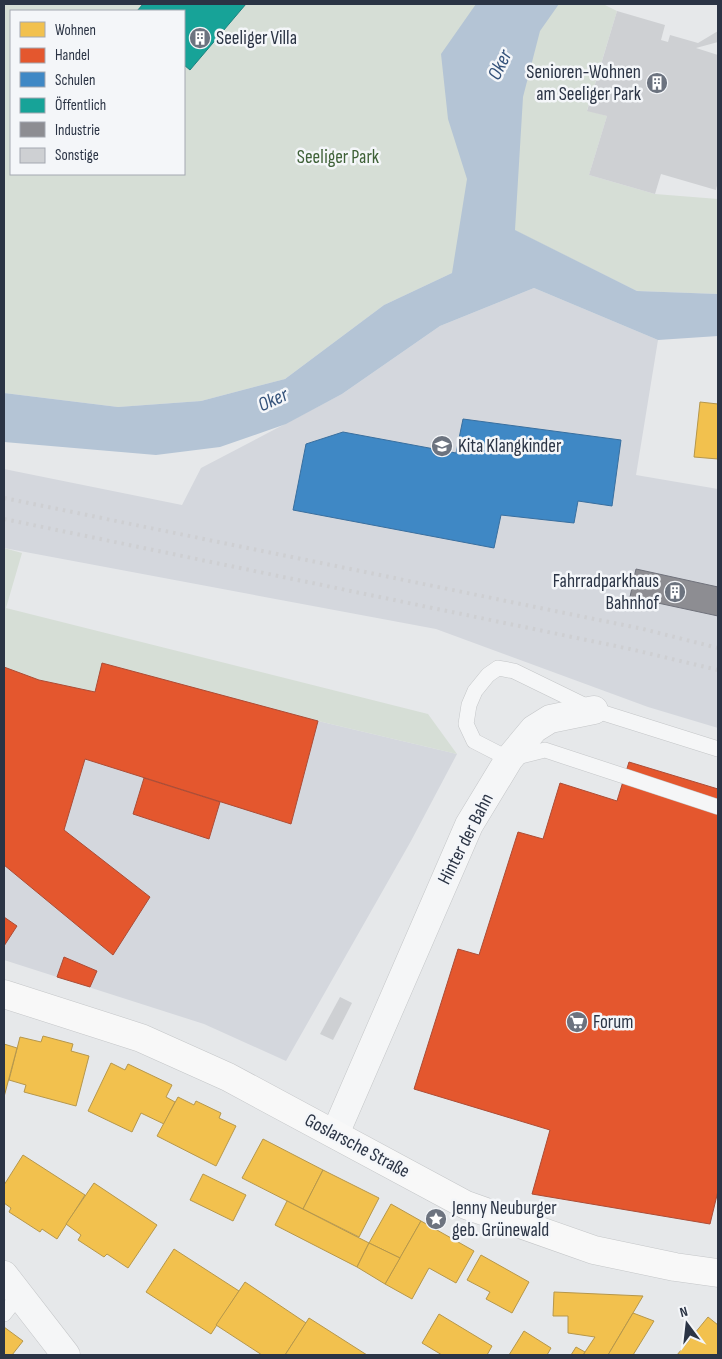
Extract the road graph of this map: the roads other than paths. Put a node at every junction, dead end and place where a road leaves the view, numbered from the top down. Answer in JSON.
{"nodes":[{"id":1,"x":594,"y":710,"type":"junction"},
{"id":2,"x":718,"y":749,"type":"edge"},
{"id":3,"x":509,"y":759,"type":"junction"},
{"id":4,"x":718,"y":807,"type":"edge"},
{"id":5,"x":4,"y":994,"type":"edge"},
{"id":6,"x":335,"y":1134,"type":"junction"},
{"id":7,"x":718,"y":1273,"type":"edge"},
{"id":8,"x":9,"y":1295,"type":"edge"},
{"id":9,"x":66,"y":1355,"type":"edge"}],
"edges":[{"from":1,"to":2,"type":"lane","name":"Hinter der Bahn"},
{"from":1,"to":3,"type":"street","name":"Hinter der Bahn"},
{"from":1,"to":3,"type":"lane"},
{"from":3,"to":4,"type":"lane"},
{"from":3,"to":6,"type":"street","name":"Hinter der Bahn"},
{"from":5,"to":6,"type":"main road","name":"Goslarsche Straße"},
{"from":6,"to":7,"type":"main road","name":"Goslarsche Straße"},
{"from":8,"to":9,"type":"street"}]}
